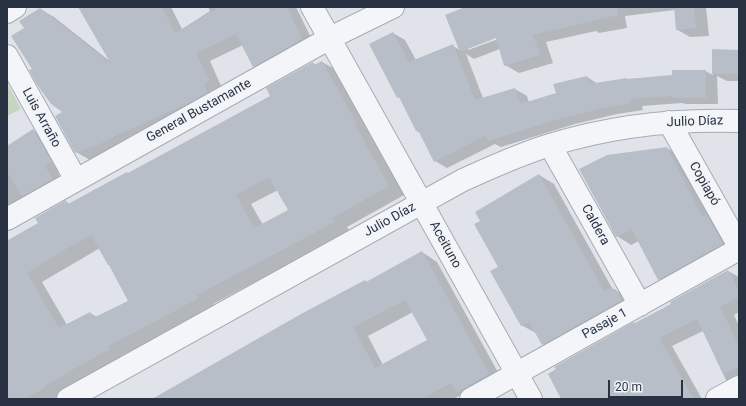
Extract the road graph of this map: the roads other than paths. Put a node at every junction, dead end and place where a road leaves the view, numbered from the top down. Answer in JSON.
{"nodes":[{"id":1,"x":15,"y":7,"type":"edge"},
{"id":2,"x":312,"y":7,"type":"edge"},
{"id":3,"x":393,"y":7,"type":"edge"},
{"id":4,"x":7,"y":12,"type":"edge"},
{"id":5,"x":330,"y":38,"type":"junction"},
{"id":6,"x":7,"y":56,"type":"edge"},
{"id":7,"x":739,"y":121,"type":"edge"},
{"id":8,"x":669,"y":122,"type":"junction"},
{"id":9,"x":550,"y":145,"type":"junction"},
{"id":10,"x":76,"y":180,"type":"junction"},
{"id":11,"x":421,"y":203,"type":"junction"},
{"id":12,"x":9,"y":212,"type":"edge"},
{"id":13,"x":739,"y":248,"type":"edge"},
{"id":14,"x":640,"y":305,"type":"junction"},
{"id":15,"x":517,"y":373,"type":"junction"},
{"id":16,"x":739,"y":387,"type":"edge"},
{"id":17,"x":68,"y":399,"type":"edge"},
{"id":18,"x":471,"y":399,"type":"edge"},
{"id":19,"x":531,"y":399,"type":"edge"},
{"id":20,"x":717,"y":399,"type":"edge"}],
"edges":[{"from":1,"to":4,"type":"street"},
{"from":2,"to":5,"type":"street","name":"Aceituno"},
{"from":3,"to":5,"type":"street","name":"General Bustamante"},
{"from":5,"to":10,"type":"street","name":"General Bustamante"},
{"from":5,"to":11,"type":"street","name":"Aceituno"},
{"from":6,"to":10,"type":"street","name":"Luis Arraño"},
{"from":7,"to":8,"type":"street","name":"Julio Díaz"},
{"from":8,"to":9,"type":"street","name":"Julio Díaz"},
{"from":8,"to":13,"type":"street","name":"Copiapó"},
{"from":9,"to":11,"type":"street","name":"Julio Díaz"},
{"from":9,"to":14,"type":"street","name":"Caldera"},
{"from":10,"to":12,"type":"street","name":"General Bustamante"},
{"from":11,"to":15,"type":"street","name":"Aceituno"},
{"from":11,"to":17,"type":"street","name":"Julio Díaz"},
{"from":13,"to":14,"type":"street","name":"Pasaje 1"},
{"from":14,"to":15,"type":"street","name":"Pasaje 1"},
{"from":15,"to":18,"type":"street","name":"Pasaje 1"},
{"from":15,"to":19,"type":"street","name":"Aceituno"},
{"from":16,"to":20,"type":"street"}]}
